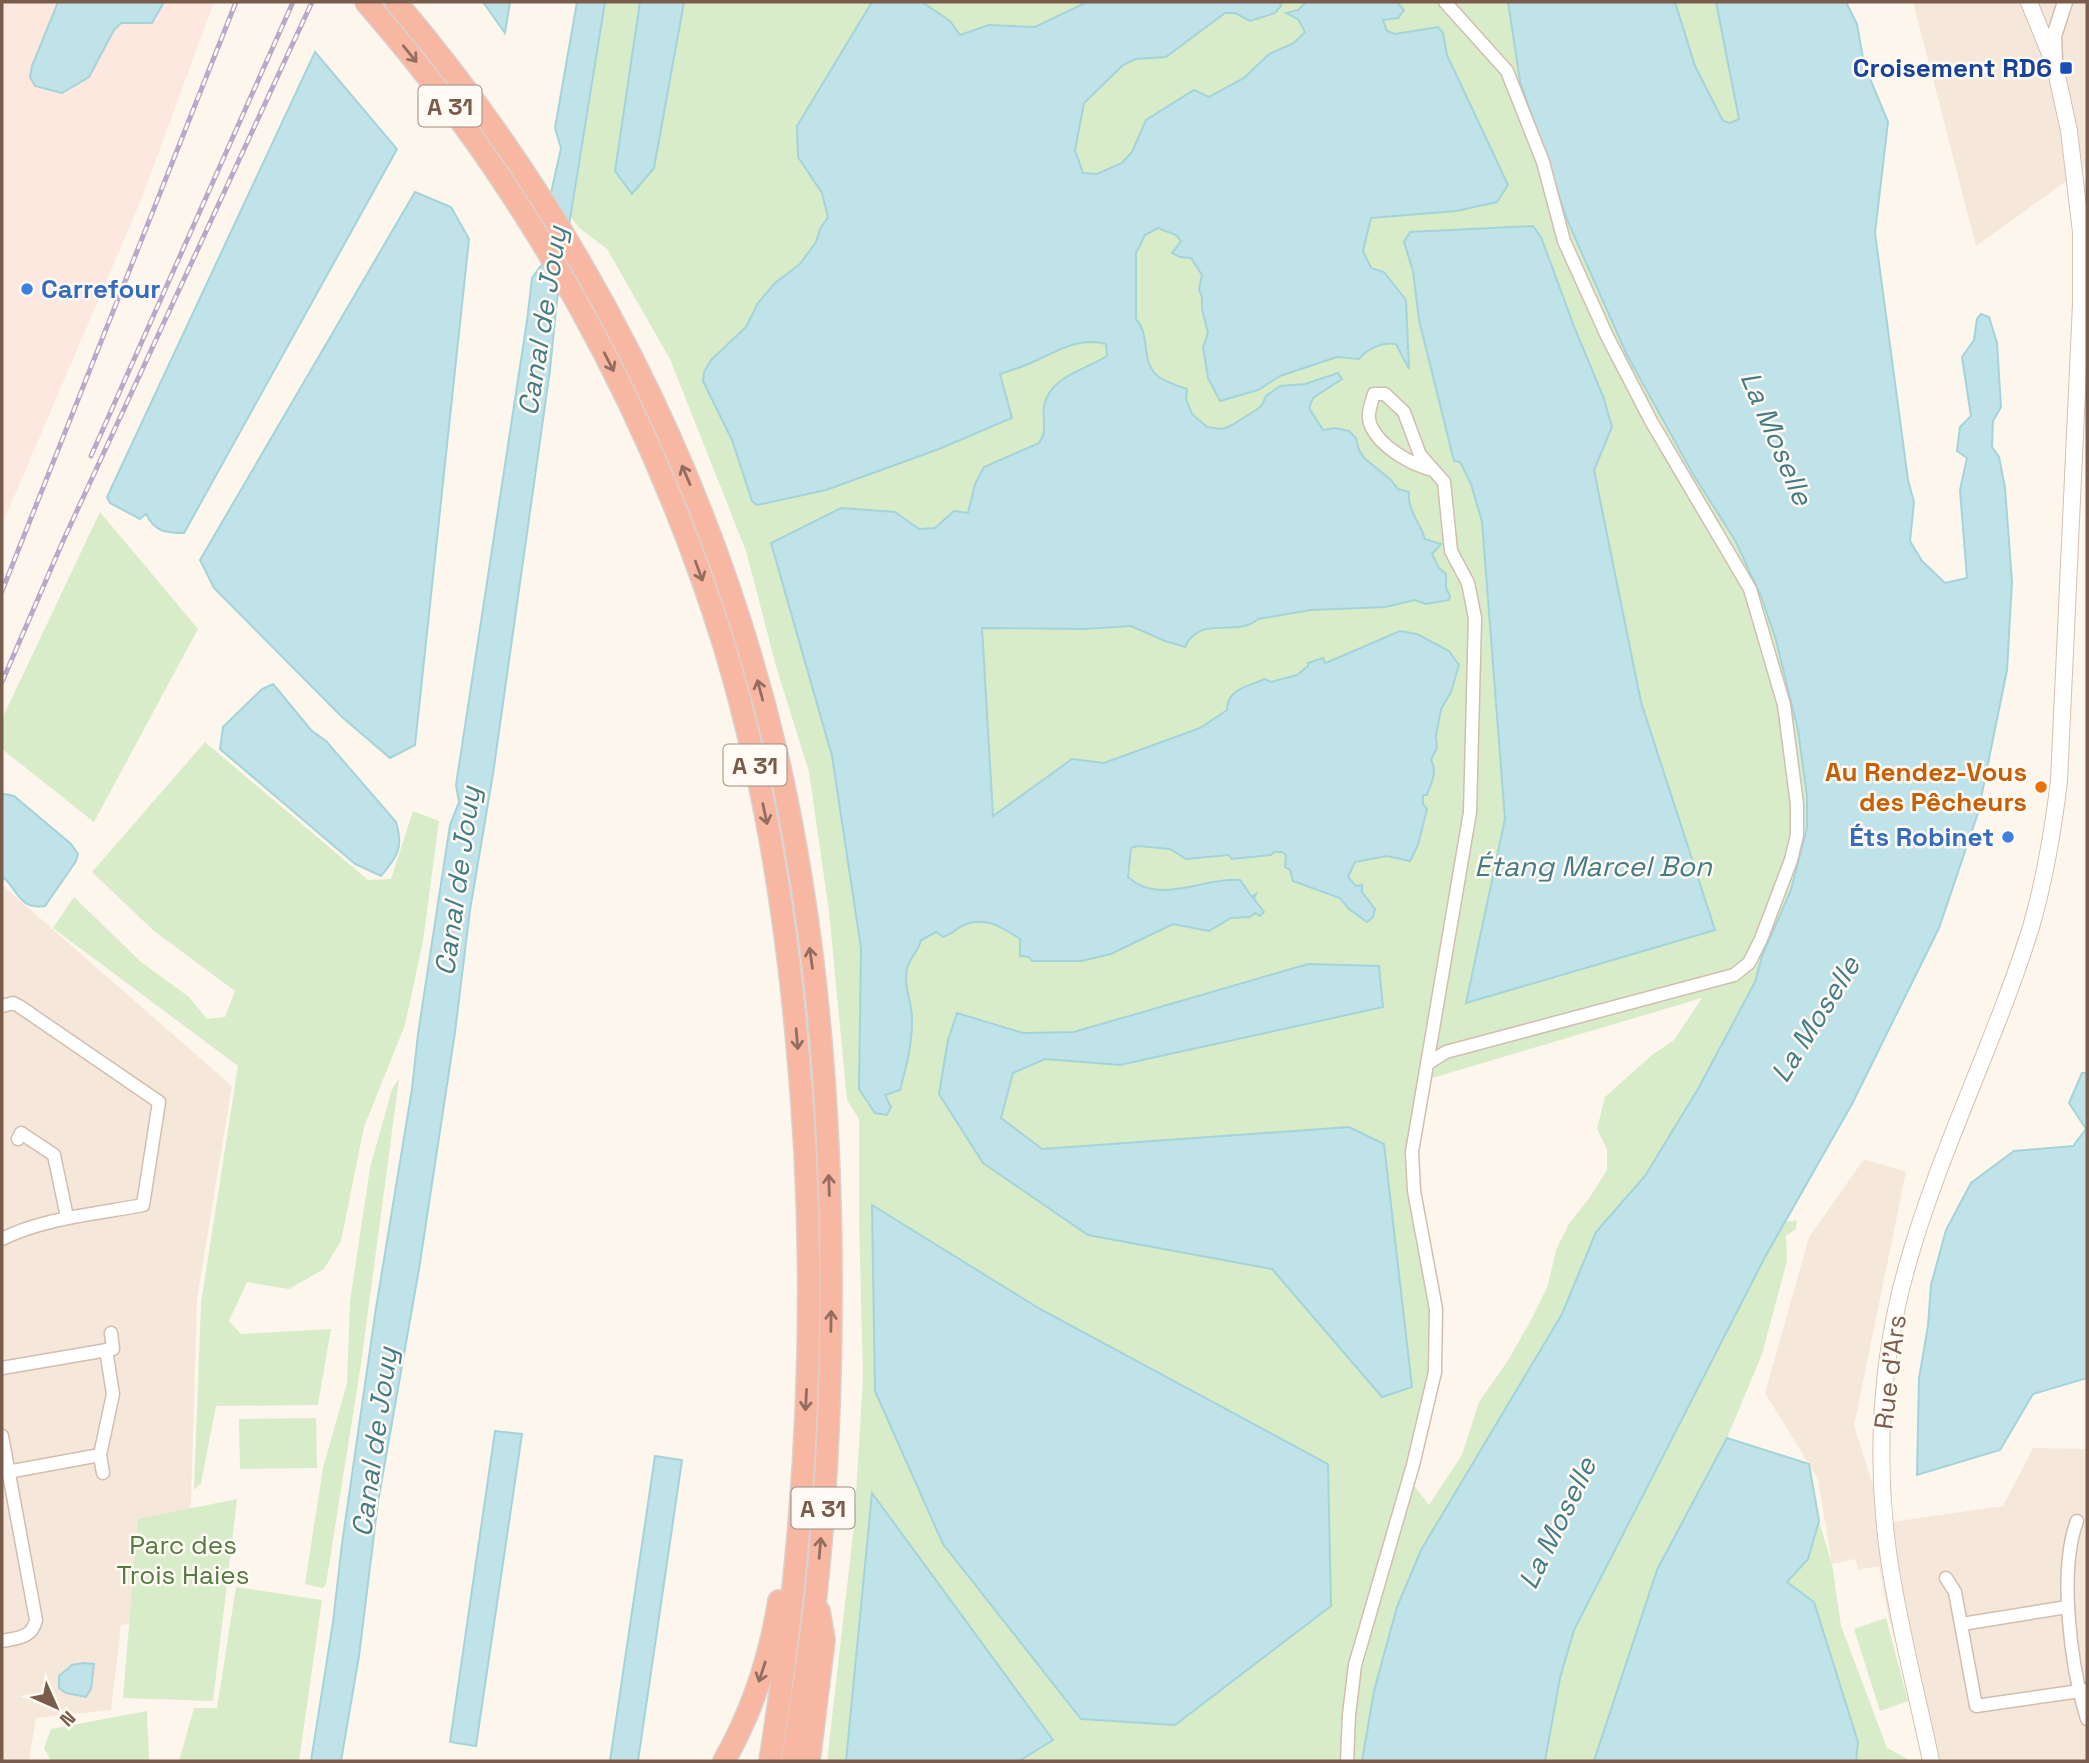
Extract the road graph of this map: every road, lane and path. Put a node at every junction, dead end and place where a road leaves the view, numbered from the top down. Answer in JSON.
{"nodes":[{"id":1,"x":366,"y":2,"type":"edge"},
{"id":2,"x":396,"y":2,"type":"edge"},
{"id":3,"x":1445,"y":2,"type":"edge"},
{"id":4,"x":2029,"y":2,"type":"edge"},
{"id":5,"x":2065,"y":2,"type":"edge"},
{"id":6,"x":2055,"y":66,"type":"junction"},
{"id":7,"x":2082,"y":337,"type":"edge"},
{"id":8,"x":1433,"y":470,"type":"junction"},
{"id":9,"x":4,"y":1001,"type":"edge"},
{"id":10,"x":1427,"y":1064,"type":"junction"},
{"id":11,"x":18,"y":1139,"type":"dead end"},
{"id":12,"x":67,"y":1217,"type":"junction"},
{"id":13,"x":2,"y":1239,"type":"edge"},
{"id":14,"x":111,"y":1333,"type":"dead end"},
{"id":15,"x":106,"y":1350,"type":"junction"},
{"id":16,"x":2,"y":1368,"type":"edge"},
{"id":17,"x":2,"y":1436,"type":"edge"},
{"id":18,"x":804,"y":1437,"type":"junction"},
{"id":19,"x":100,"y":1455,"type":"junction"},
{"id":20,"x":5,"y":1472,"type":"edge"},
{"id":21,"x":103,"y":1473,"type":"dead end"},
{"id":22,"x":2077,"y":1521,"type":"dead end"},
{"id":23,"x":1946,"y":1578,"type":"dead end"},
{"id":24,"x":816,"y":1594,"type":"junction"},
{"id":25,"x":2067,"y":1607,"type":"junction"},
{"id":26,"x":1962,"y":1624,"type":"junction"},
{"id":27,"x":2,"y":1641,"type":"edge"},
{"id":28,"x":2084,"y":1690,"type":"edge"},
{"id":29,"x":2087,"y":1719,"type":"edge"},
{"id":30,"x":724,"y":1761,"type":"edge"},
{"id":31,"x":770,"y":1761,"type":"edge"},
{"id":32,"x":792,"y":1761,"type":"edge"},
{"id":33,"x":809,"y":1761,"type":"edge"},
{"id":34,"x":1348,"y":1761,"type":"edge"},
{"id":35,"x":1931,"y":1761,"type":"edge"}],
"edges":[{"from":1,"to":18,"type":"highway","number":"A 31","one_way":true},
{"from":24,"to":2,"type":"highway","number":"A 31","one_way":true},
{"from":3,"to":10,"type":"street"},
{"from":4,"to":6,"type":"main road","name":"Rue d'Ars"},
{"from":5,"to":6,"type":"street"},
{"from":6,"to":7,"type":"main road","name":"Rue d'Ars"},
{"from":7,"to":35,"type":"main road","name":"Rue d'Ars"},
{"from":8,"to":8,"type":"street"},
{"from":8,"to":10,"type":"street"},
{"from":9,"to":12,"type":"street"},
{"from":10,"to":34,"type":"street"},
{"from":11,"to":12,"type":"street"},
{"from":12,"to":13,"type":"street"},
{"from":14,"to":15,"type":"street"},
{"from":15,"to":16,"type":"street"},
{"from":15,"to":19,"type":"street"},
{"from":17,"to":20,"type":"street"},
{"from":18,"to":30,"type":"highway","one_way":true},
{"from":18,"to":31,"type":"highway","number":"A 31"},
{"from":19,"to":20,"type":"street"},
{"from":19,"to":21,"type":"street"},
{"from":20,"to":27,"type":"street"},
{"from":22,"to":25,"type":"street"},
{"from":23,"to":26,"type":"street"},
{"from":24,"to":32,"type":"highway","number":"A 31"},
{"from":24,"to":33,"type":"highway"},
{"from":25,"to":26,"type":"street"},
{"from":25,"to":28,"type":"street"},
{"from":26,"to":28,"type":"street"},
{"from":28,"to":29,"type":"street"}]}
